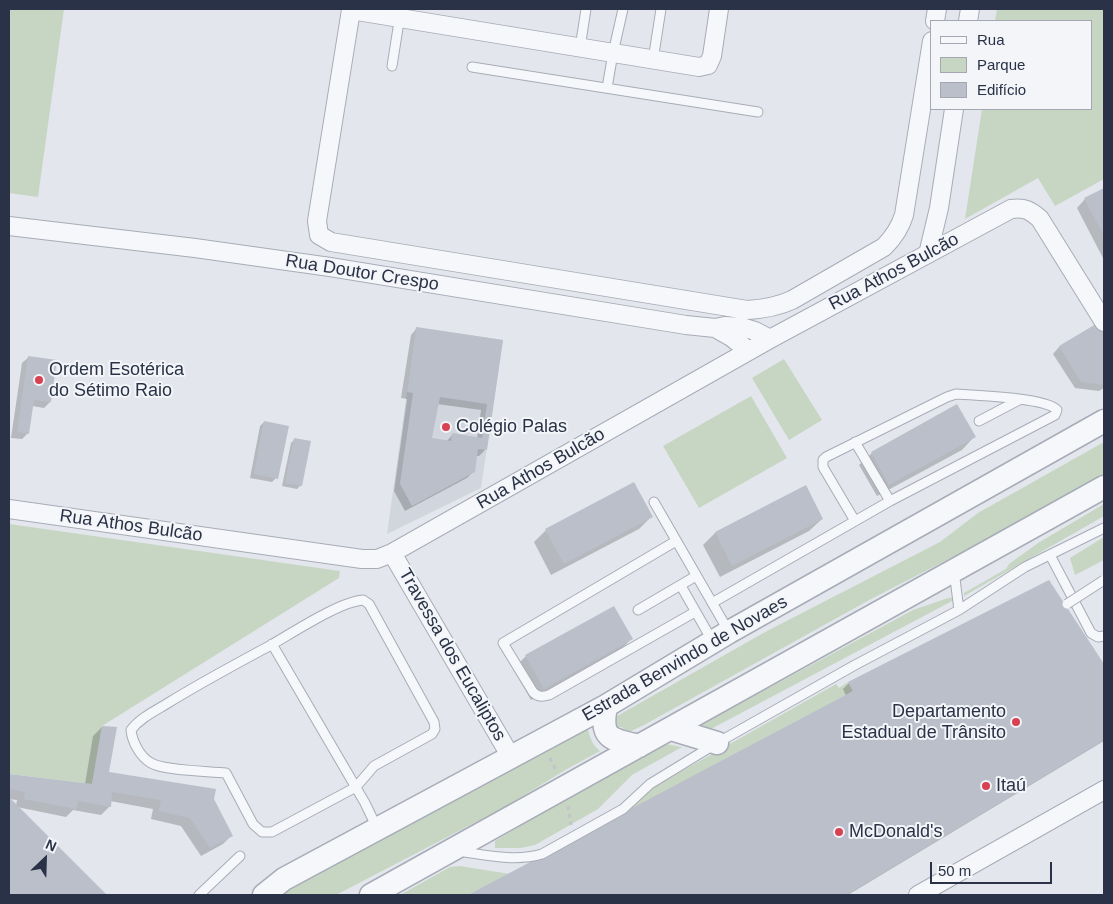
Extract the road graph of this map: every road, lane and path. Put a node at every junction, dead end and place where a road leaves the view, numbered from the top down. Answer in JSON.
{"nodes":[{"id":1,"x":351,"y":9,"type":"edge"},
{"id":2,"x":586,"y":9,"type":"edge"},
{"id":3,"x":623,"y":9,"type":"edge"},
{"id":4,"x":661,"y":9,"type":"edge"},
{"id":5,"x":719,"y":9,"type":"edge"},
{"id":6,"x":400,"y":13,"type":"edge"},
{"id":7,"x":580,"y":48,"type":"junction"},
{"id":8,"x":613,"y":53,"type":"junction"},
{"id":9,"x":930,"y":53,"type":"edge"},
{"id":10,"x":653,"y":60,"type":"junction"},
{"id":11,"x":392,"y":66,"type":"dead end"},
{"id":12,"x":472,"y":67,"type":"dead end"},
{"id":13,"x":607,"y":88,"type":"junction"},
{"id":14,"x":954,"y":110,"type":"edge"},
{"id":15,"x":758,"y":112,"type":"dead end"},
{"id":16,"x":938,"y":208,"type":"junction"},
{"id":17,"x":9,"y":226,"type":"edge"},
{"id":18,"x":953,"y":240,"type":"junction"},
{"id":19,"x":928,"y":254,"type":"junction"},
{"id":20,"x":1104,"y":322,"type":"edge"},
{"id":21,"x":715,"y":328,"type":"junction"},
{"id":22,"x":770,"y":339,"type":"junction"},
{"id":23,"x":749,"y":351,"type":"junction"},
{"id":24,"x":1019,"y":400,"type":"junction"},
{"id":25,"x":979,"y":421,"type":"dead end"},
{"id":26,"x":1104,"y":421,"type":"edge"},
{"id":27,"x":855,"y":442,"type":"junction"},
{"id":28,"x":1104,"y":487,"type":"edge"},
{"id":29,"x":890,"y":501,"type":"junction"},
{"id":30,"x":654,"y":502,"type":"dead end"},
{"id":31,"x":9,"y":509,"type":"edge"},
{"id":32,"x":855,"y":521,"type":"junction"},
{"id":33,"x":1104,"y":528,"type":"edge"},
{"id":34,"x":676,"y":541,"type":"junction"},
{"id":35,"x":392,"y":553,"type":"junction"},
{"id":36,"x":1050,"y":555,"type":"junction"},
{"id":37,"x":954,"y":571,"type":"junction"},
{"id":38,"x":696,"y":576,"type":"junction"},
{"id":39,"x":1104,"y":580,"type":"edge"},
{"id":40,"x":681,"y":586,"type":"junction"},
{"id":41,"x":712,"y":603,"type":"junction"},
{"id":42,"x":1067,"y":604,"type":"dead end"},
{"id":43,"x":638,"y":610,"type":"dead end"},
{"id":44,"x":958,"y":610,"type":"junction"},
{"id":45,"x":696,"y":612,"type":"junction"},
{"id":46,"x":1104,"y":636,"type":"edge"},
{"id":47,"x":721,"y":637,"type":"junction"},
{"id":48,"x":272,"y":644,"type":"junction"},
{"id":49,"x":606,"y":706,"type":"junction"},
{"id":50,"x":671,"y":729,"type":"junction"},
{"id":51,"x":717,"y":743,"type":"junction"},
{"id":52,"x":639,"y":746,"type":"junction"},
{"id":53,"x":511,"y":757,"type":"junction"},
{"id":54,"x":356,"y":788,"type":"junction"},
{"id":55,"x":1104,"y":790,"type":"edge"},
{"id":56,"x":377,"y":828,"type":"junction"},
{"id":57,"x":453,"y":850,"type":"junction"},
{"id":58,"x":240,"y":856,"type":"dead end"},
{"id":59,"x":199,"y":895,"type":"edge"},
{"id":60,"x":264,"y":895,"type":"edge"},
{"id":61,"x":371,"y":895,"type":"edge"},
{"id":62,"x":918,"y":895,"type":"edge"}],
"edges":[{"from":1,"to":6,"type":"street"},
{"from":1,"to":9,"type":"street"},
{"from":2,"to":7,"type":"lane"},
{"from":3,"to":8,"type":"lane"},
{"from":4,"to":10,"type":"lane"},
{"from":5,"to":10,"type":"street"},
{"from":6,"to":7,"type":"street"},
{"from":6,"to":11,"type":"lane"},
{"from":7,"to":8,"type":"street"},
{"from":8,"to":10,"type":"street"},
{"from":8,"to":13,"type":"lane"},
{"from":12,"to":13,"type":"lane"},
{"from":13,"to":15,"type":"lane"},
{"from":14,"to":16,"type":"street"},
{"from":16,"to":18,"type":"street"},
{"from":16,"to":19,"type":"street"},
{"from":17,"to":21,"type":"street","name":"Rua Doutor Crespo"},
{"from":18,"to":19,"type":"street","name":"Rua Athos Bulcão"},
{"from":18,"to":20,"type":"street","name":"Rua Athos Bulcão"},
{"from":19,"to":22,"type":"street","name":"Rua Athos Bulcão"},
{"from":21,"to":22,"type":"street","name":"Rua Doutor Crespo"},
{"from":21,"to":23,"type":"street","name":"Rua Doutor Crespo"},
{"from":22,"to":23,"type":"street","name":"Rua Athos Bulcão"},
{"from":23,"to":35,"type":"street","name":"Rua Athos Bulcão"},
{"from":24,"to":25,"type":"lane"},
{"from":24,"to":27,"type":"lane"},
{"from":24,"to":29,"type":"lane"},
{"from":26,"to":47,"type":"street","name":"Estrada Benvindo de Novaes"},
{"from":27,"to":29,"type":"lane"},
{"from":27,"to":32,"type":"lane"},
{"from":28,"to":37,"type":"street"},
{"from":29,"to":32,"type":"lane"},
{"from":30,"to":34,"type":"lane"},
{"from":31,"to":35,"type":"street","name":"Rua Athos Bulcão"},
{"from":32,"to":41,"type":"lane"},
{"from":33,"to":36,"type":"lane"},
{"from":34,"to":38,"type":"lane"},
{"from":34,"to":45,"type":"lane"},
{"from":35,"to":53,"type":"street","name":"Travessa dos Eucaliptos"},
{"from":36,"to":44,"type":"lane"},
{"from":36,"to":46,"type":"lane"},
{"from":37,"to":44,"type":"lane"},
{"from":37,"to":50,"type":"street"},
{"from":38,"to":40,"type":"lane"},
{"from":38,"to":41,"type":"lane"},
{"from":39,"to":42,"type":"lane","bridge":true},
{"from":40,"to":43,"type":"lane"},
{"from":40,"to":45,"type":"lane"},
{"from":41,"to":47,"type":"lane"},
{"from":44,"to":51,"type":"lane"},
{"from":45,"to":47,"type":"lane"},
{"from":47,"to":49,"type":"street","name":"Estrada Benvindo de Novaes"},
{"from":48,"to":54,"type":"lane"},
{"from":48,"to":54,"type":"lane"},
{"from":48,"to":54,"type":"lane"},
{"from":49,"to":52,"type":"street"},
{"from":49,"to":53,"type":"street","name":"Estrada Benvindo de Novaes"},
{"from":50,"to":51,"type":"street"},
{"from":50,"to":52,"type":"street"},
{"from":51,"to":57,"type":"lane"},
{"from":52,"to":57,"type":"street"},
{"from":53,"to":56,"type":"street","name":"Estrada Benvindo de Novaes"},
{"from":54,"to":56,"type":"lane"},
{"from":55,"to":62,"type":"street"},
{"from":56,"to":60,"type":"street","name":"Estrada Benvindo de Novaes"},
{"from":57,"to":61,"type":"street"},
{"from":58,"to":59,"type":"lane"}]}
